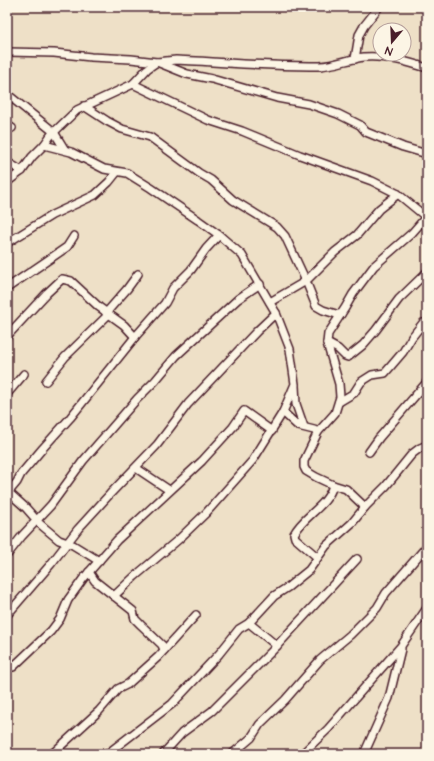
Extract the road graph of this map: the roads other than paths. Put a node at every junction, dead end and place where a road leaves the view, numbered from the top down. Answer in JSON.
{"nodes":[{"id":1,"x":379,"y":7,"type":"edge"},
{"id":2,"x":7,"y":52,"type":"edge"},
{"id":3,"x":355,"y":59,"type":"junction"},
{"id":4,"x":157,"y":62,"type":"junction"},
{"id":5,"x":427,"y":68,"type":"edge"},
{"id":6,"x":133,"y":84,"type":"junction"},
{"id":7,"x":7,"y":94,"type":"edge"},
{"id":8,"x":84,"y":106,"type":"junction"},
{"id":9,"x":54,"y":132,"type":"junction"},
{"id":10,"x":44,"y":145,"type":"junction"},
{"id":11,"x":65,"y":150,"type":"junction"},
{"id":12,"x":427,"y":154,"type":"edge"},
{"id":13,"x":7,"y":162,"type":"edge"},
{"id":14,"x":22,"y":171,"type":"junction"},
{"id":15,"x":116,"y":172,"type":"junction"},
{"id":16,"x":7,"y":182,"type":"edge"},
{"id":17,"x":398,"y":194,"type":"junction"},
{"id":18,"x":219,"y":235,"type":"junction"},
{"id":19,"x":74,"y":236,"type":"dead end"},
{"id":20,"x":7,"y":243,"type":"edge"},
{"id":21,"x":427,"y":272,"type":"edge"},
{"id":22,"x":138,"y":274,"type":"dead end"},
{"id":23,"x":306,"y":281,"type":"junction"},
{"id":24,"x":260,"y":284,"type":"junction"},
{"id":25,"x":7,"y":288,"type":"edge"},
{"id":26,"x":270,"y":302,"type":"junction"},
{"id":27,"x":276,"y":313,"type":"junction"},
{"id":28,"x":108,"y":314,"type":"junction"},
{"id":29,"x":341,"y":314,"type":"junction"},
{"id":30,"x":423,"y":323,"type":"dead end"},
{"id":31,"x":7,"y":336,"type":"edge"},
{"id":32,"x":135,"y":337,"type":"junction"},
{"id":33,"x":327,"y":343,"type":"junction"},
{"id":34,"x":24,"y":374,"type":"dead end"},
{"id":35,"x":46,"y":382,"type":"dead end"},
{"id":36,"x":295,"y":384,"type":"junction"},
{"id":37,"x":426,"y":386,"type":"edge"},
{"id":38,"x":7,"y":394,"type":"edge"},
{"id":39,"x":339,"y":402,"type":"junction"},
{"id":40,"x":296,"y":404,"type":"junction"},
{"id":41,"x":287,"y":405,"type":"junction"},
{"id":42,"x":283,"y":412,"type":"junction"},
{"id":43,"x":304,"y":427,"type":"junction"},
{"id":44,"x":272,"y":431,"type":"junction"},
{"id":45,"x":318,"y":432,"type":"junction"},
{"id":46,"x":427,"y":445,"type":"edge"},
{"id":47,"x":368,"y":452,"type":"dead end"},
{"id":48,"x":136,"y":468,"type":"junction"},
{"id":49,"x":333,"y":486,"type":"junction"},
{"id":50,"x":169,"y":490,"type":"junction"},
{"id":51,"x":7,"y":492,"type":"edge"},
{"id":52,"x":364,"y":507,"type":"junction"},
{"id":53,"x":37,"y":519,"type":"junction"},
{"id":54,"x":67,"y":543,"type":"junction"},
{"id":55,"x":427,"y":546,"type":"edge"},
{"id":56,"x":7,"y":555,"type":"edge"},
{"id":57,"x":317,"y":557,"type":"junction"},
{"id":58,"x":357,"y":559,"type":"dead end"},
{"id":59,"x":99,"y":561,"type":"junction"},
{"id":60,"x":89,"y":572,"type":"junction"},
{"id":61,"x":114,"y":596,"type":"junction"},
{"id":62,"x":427,"y":608,"type":"edge"},
{"id":63,"x":7,"y":615,"type":"edge"},
{"id":64,"x":196,"y":615,"type":"dead end"},
{"id":65,"x":249,"y":623,"type":"junction"},
{"id":66,"x":276,"y":646,"type":"junction"},
{"id":67,"x":401,"y":646,"type":"junction"},
{"id":68,"x":164,"y":650,"type":"junction"},
{"id":69,"x":7,"y":664,"type":"edge"},
{"id":70,"x":52,"y":754,"type":"edge"},
{"id":71,"x":107,"y":754,"type":"edge"},
{"id":72,"x":163,"y":754,"type":"edge"},
{"id":73,"x":232,"y":754,"type":"edge"},
{"id":74,"x":302,"y":754,"type":"edge"},
{"id":75,"x":364,"y":754,"type":"edge"}],
"edges":[{"from":1,"to":3,"type":"street"},
{"from":2,"to":4,"type":"street"},
{"from":3,"to":4,"type":"street"},
{"from":3,"to":5,"type":"street"},
{"from":4,"to":6,"type":"street"},
{"from":4,"to":12,"type":"street"},
{"from":6,"to":8,"type":"street"},
{"from":6,"to":17,"type":"street"},
{"from":7,"to":9,"type":"street"},
{"from":8,"to":9,"type":"street"},
{"from":8,"to":23,"type":"street"},
{"from":9,"to":10,"type":"street"},
{"from":9,"to":11,"type":"street"},
{"from":10,"to":11,"type":"street"},
{"from":10,"to":14,"type":"street"},
{"from":11,"to":15,"type":"street"},
{"from":13,"to":14,"type":"street"},
{"from":14,"to":16,"type":"street"},
{"from":15,"to":18,"type":"street"},
{"from":15,"to":20,"type":"street"},
{"from":17,"to":23,"type":"street"},
{"from":17,"to":29,"type":"street"},
{"from":18,"to":24,"type":"street"},
{"from":18,"to":32,"type":"street"},
{"from":19,"to":25,"type":"street"},
{"from":21,"to":33,"type":"street"},
{"from":22,"to":28,"type":"street"},
{"from":23,"to":26,"type":"street"},
{"from":23,"to":29,"type":"street"},
{"from":24,"to":26,"type":"street"},
{"from":24,"to":53,"type":"street"},
{"from":26,"to":27,"type":"street"},
{"from":27,"to":36,"type":"street"},
{"from":27,"to":48,"type":"street"},
{"from":28,"to":31,"type":"street"},
{"from":28,"to":32,"type":"street"},
{"from":28,"to":35,"type":"street"},
{"from":29,"to":33,"type":"street"},
{"from":30,"to":39,"type":"street"},
{"from":32,"to":51,"type":"street"},
{"from":33,"to":39,"type":"street"},
{"from":34,"to":38,"type":"street"},
{"from":36,"to":40,"type":"street"},
{"from":36,"to":41,"type":"street"},
{"from":37,"to":47,"type":"street"},
{"from":39,"to":45,"type":"street"},
{"from":40,"to":41,"type":"street"},
{"from":40,"to":43,"type":"street"},
{"from":41,"to":42,"type":"street"},
{"from":42,"to":43,"type":"street"},
{"from":42,"to":44,"type":"street"},
{"from":43,"to":45,"type":"street"},
{"from":44,"to":50,"type":"street"},
{"from":44,"to":61,"type":"street"},
{"from":45,"to":49,"type":"street"},
{"from":46,"to":52,"type":"street"},
{"from":48,"to":50,"type":"street"},
{"from":48,"to":54,"type":"street"},
{"from":49,"to":52,"type":"street"},
{"from":49,"to":57,"type":"street"},
{"from":50,"to":59,"type":"street"},
{"from":51,"to":53,"type":"street"},
{"from":52,"to":57,"type":"street"},
{"from":53,"to":54,"type":"street"},
{"from":53,"to":56,"type":"street"},
{"from":54,"to":59,"type":"street"},
{"from":54,"to":63,"type":"street"},
{"from":55,"to":73,"type":"street"},
{"from":57,"to":65,"type":"street"},
{"from":58,"to":66,"type":"street"},
{"from":59,"to":60,"type":"street"},
{"from":60,"to":61,"type":"street"},
{"from":60,"to":69,"type":"street"},
{"from":61,"to":68,"type":"street"},
{"from":62,"to":67,"type":"street"},
{"from":64,"to":68,"type":"street"},
{"from":65,"to":66,"type":"street"},
{"from":65,"to":71,"type":"street"},
{"from":66,"to":72,"type":"street"},
{"from":67,"to":74,"type":"street"},
{"from":67,"to":75,"type":"street"},
{"from":68,"to":70,"type":"street"}]}
